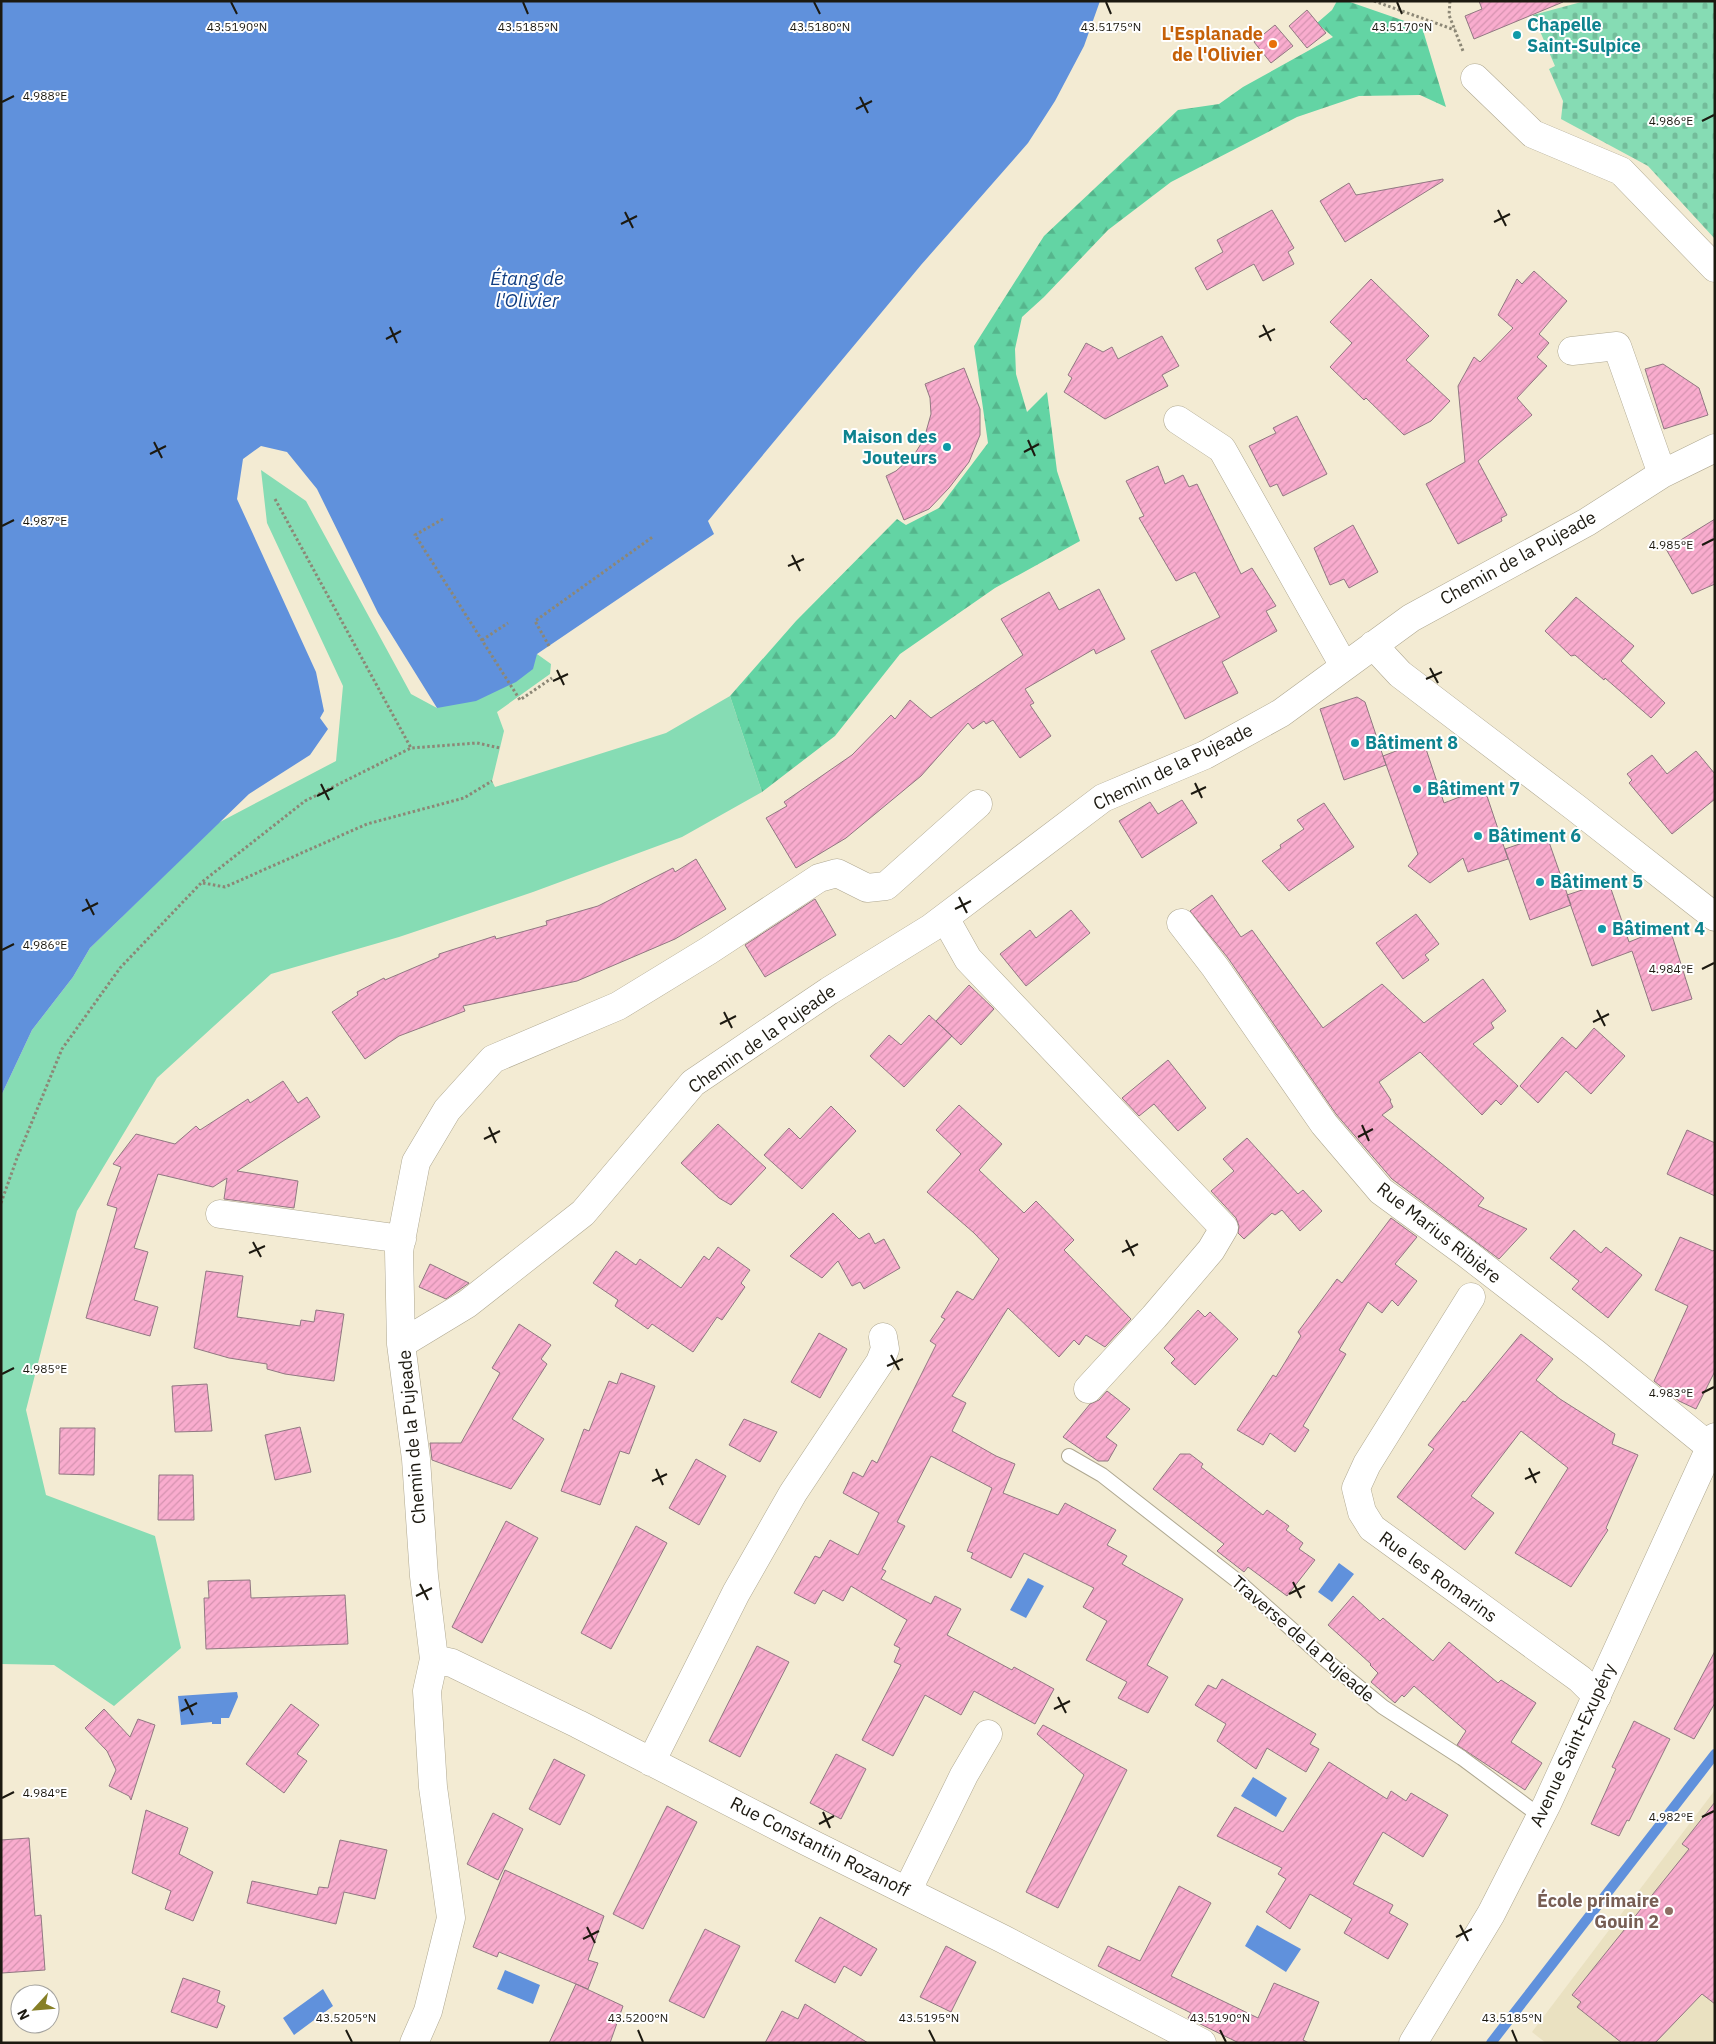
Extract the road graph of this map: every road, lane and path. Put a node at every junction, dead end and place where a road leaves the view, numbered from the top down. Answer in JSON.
{"nodes":[{"id":1,"x":1374,"y":1,"type":"edge"},
{"id":2,"x":1450,"y":1,"type":"edge"},
{"id":3,"x":1455,"y":30,"type":"junction"},
{"id":4,"x":1474,"y":78,"type":"joint"},
{"id":5,"x":1715,"y":268,"type":"edge"},
{"id":6,"x":1572,"y":351,"type":"dead end"},
{"id":7,"x":1178,"y":420,"type":"dead end"},
{"id":8,"x":1715,"y":448,"type":"edge"},
{"id":9,"x":1662,"y":474,"type":"junction"},
{"id":10,"x":275,"y":500,"type":"dead end"},
{"id":11,"x":443,"y":519,"type":"dead end"},
{"id":12,"x":654,"y":536,"type":"dead end"},
{"id":13,"x":508,"y":623,"type":"dead end"},
{"id":14,"x":482,"y":640,"type":"junction"},
{"id":15,"x":1373,"y":645,"type":"junction"},
{"id":16,"x":549,"y":646,"type":"dead end"},
{"id":17,"x":1344,"y":666,"type":"junction"},
{"id":18,"x":552,"y":678,"type":"dead end"},
{"id":19,"x":411,"y":748,"type":"junction"},
{"id":20,"x":500,"y":748,"type":"dead end"},
{"id":21,"x":492,"y":781,"type":"dead end"},
{"id":22,"x":978,"y":804,"type":"dead end"},
{"id":23,"x":202,"y":882,"type":"junction"},
{"id":24,"x":1715,"y":917,"type":"edge"},
{"id":25,"x":945,"y":918,"type":"junction"},
{"id":26,"x":1181,"y":923,"type":"dead end"},
{"id":27,"x":1,"y":1202,"type":"edge"},
{"id":28,"x":220,"y":1214,"type":"dead end"},
{"id":29,"x":402,"y":1239,"type":"junction"},
{"id":30,"x":1471,"y":1297,"type":"dead end"},
{"id":31,"x":883,"y":1337,"type":"dead end"},
{"id":32,"x":401,"y":1344,"type":"junction"},
{"id":33,"x":1088,"y":1389,"type":"dead end"},
{"id":34,"x":1712,"y":1442,"type":"edge"},
{"id":35,"x":1069,"y":1456,"type":"dead end"},
{"id":36,"x":434,"y":1659,"type":"junction"},
{"id":37,"x":1597,"y":1696,"type":"junction"},
{"id":38,"x":988,"y":1734,"type":"dead end"},
{"id":39,"x":651,"y":1762,"type":"junction"},
{"id":40,"x":1540,"y":1818,"type":"junction"},
{"id":41,"x":911,"y":1894,"type":"junction"},
{"id":42,"x":414,"y":2043,"type":"edge"},
{"id":43,"x":1202,"y":2043,"type":"edge"},
{"id":44,"x":1412,"y":2043,"type":"edge"}],
"edges":[{"from":1,"to":3,"type":"path"},
{"from":2,"to":3,"type":"path"},
{"from":3,"to":4,"type":"path"},
{"from":4,"to":5,"type":"street"},
{"from":6,"to":9,"type":"street"},
{"from":7,"to":17,"type":"street"},
{"from":8,"to":9,"type":"street","name":"Chemin de la Pujeade"},
{"from":9,"to":15,"type":"street","name":"Chemin de la Pujeade"},
{"from":10,"to":19,"type":"path"},
{"from":11,"to":14,"type":"path"},
{"from":12,"to":16,"type":"path"},
{"from":13,"to":14,"type":"path"},
{"from":14,"to":18,"type":"path"},
{"from":15,"to":17,"type":"street","name":"Chemin de la Pujeade"},
{"from":15,"to":24,"type":"street"},
{"from":17,"to":25,"type":"street","name":"Chemin de la Pujeade"},
{"from":19,"to":20,"type":"path"},
{"from":19,"to":23,"type":"path"},
{"from":21,"to":23,"type":"path"},
{"from":22,"to":29,"type":"street"},
{"from":23,"to":27,"type":"path"},
{"from":25,"to":32,"type":"street","name":"Chemin de la Pujeade"},
{"from":25,"to":33,"type":"street"},
{"from":26,"to":34,"type":"street","name":"Rue Marius Ribière"},
{"from":28,"to":29,"type":"street"},
{"from":29,"to":32,"type":"street"},
{"from":30,"to":37,"type":"street","name":"Rue les Romarins"},
{"from":31,"to":39,"type":"street"},
{"from":32,"to":36,"type":"street","name":"Chemin de la Pujeade"},
{"from":34,"to":37,"type":"street","name":"Avenue Saint-Exupéry"},
{"from":35,"to":40,"type":"lane","name":"Traverse de la Pujeade"},
{"from":36,"to":39,"type":"street","name":"Rue Constantin Rozanoff"},
{"from":36,"to":42,"type":"street","name":"Chemin de la Pujeade"},
{"from":37,"to":40,"type":"street","name":"Avenue Saint-Exupéry"},
{"from":38,"to":41,"type":"street"},
{"from":39,"to":41,"type":"street","name":"Rue Constantin Rozanoff"},
{"from":40,"to":44,"type":"street","name":"Avenue Saint-Exupéry"},
{"from":41,"to":43,"type":"street","name":"Rue Constantin Rozanoff"}]}
